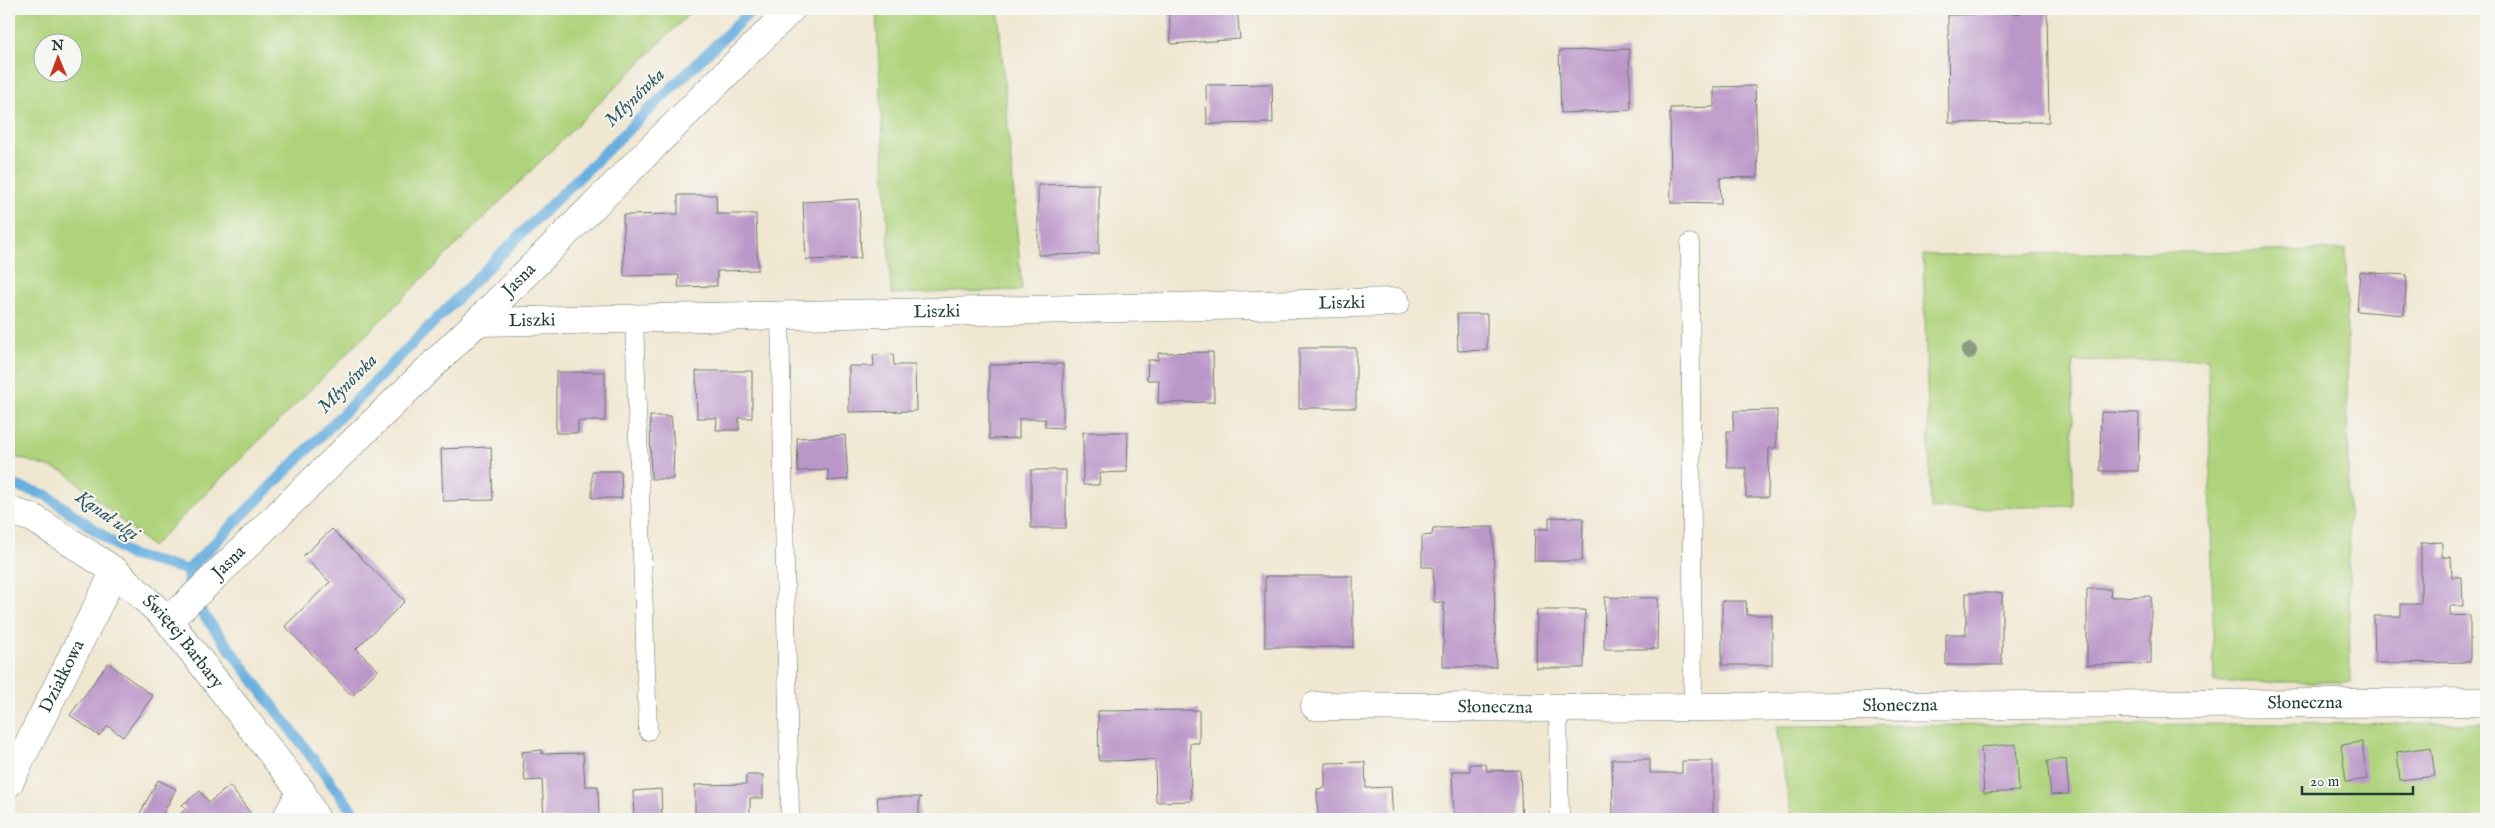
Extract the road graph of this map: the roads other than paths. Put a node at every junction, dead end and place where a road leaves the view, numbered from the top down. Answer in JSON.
{"nodes":[{"id":1,"x":791,"y":9,"type":"edge"},
{"id":2,"x":1690,"y":243,"type":"dead end"},
{"id":3,"x":1396,"y":302,"type":"dead end"},
{"id":4,"x":780,"y":315,"type":"junction"},
{"id":5,"x":634,"y":318,"type":"junction"},
{"id":6,"x":477,"y":322,"type":"junction"},
{"id":7,"x":9,"y":511,"type":"edge"},
{"id":8,"x":115,"y":571,"type":"junction"},
{"id":9,"x":184,"y":605,"type":"junction"},
{"id":10,"x":2486,"y":702,"type":"edge"},
{"id":11,"x":1315,"y":706,"type":"dead end"},
{"id":12,"x":1692,"y":707,"type":"junction"},
{"id":13,"x":1558,"y":708,"type":"junction"},
{"id":14,"x":648,"y":731,"type":"dead end"},
{"id":15,"x":9,"y":783,"type":"edge"},
{"id":16,"x":301,"y":791,"type":"junction"},
{"id":17,"x":790,"y":816,"type":"dead end"},
{"id":18,"x":286,"y":819,"type":"edge"},
{"id":19,"x":316,"y":819,"type":"edge"},
{"id":20,"x":1560,"y":819,"type":"edge"}],
"edges":[{"from":1,"to":6,"type":"street","name":"Jasna"},
{"from":2,"to":12,"type":"lane"},
{"from":3,"to":4,"type":"street","name":"Liszki"},
{"from":4,"to":5,"type":"street","name":"Liszki"},
{"from":4,"to":17,"type":"lane"},
{"from":5,"to":6,"type":"street","name":"Liszki"},
{"from":5,"to":14,"type":"lane"},
{"from":6,"to":9,"type":"street","name":"Jasna"},
{"from":7,"to":8,"type":"street","name":"Świętej Barbary"},
{"from":8,"to":9,"type":"street","name":"Świętej Barbary"},
{"from":8,"to":15,"type":"street","name":"Działkowa"},
{"from":9,"to":16,"type":"street","name":"Świętej Barbary"},
{"from":10,"to":12,"type":"street","name":"Słoneczna"},
{"from":11,"to":13,"type":"street","name":"Słoneczna"},
{"from":12,"to":13,"type":"street","name":"Słoneczna"},
{"from":13,"to":20,"type":"lane"},
{"from":16,"to":18,"type":"street"},
{"from":16,"to":19,"type":"street","name":"Świętej Barbary"}]}
